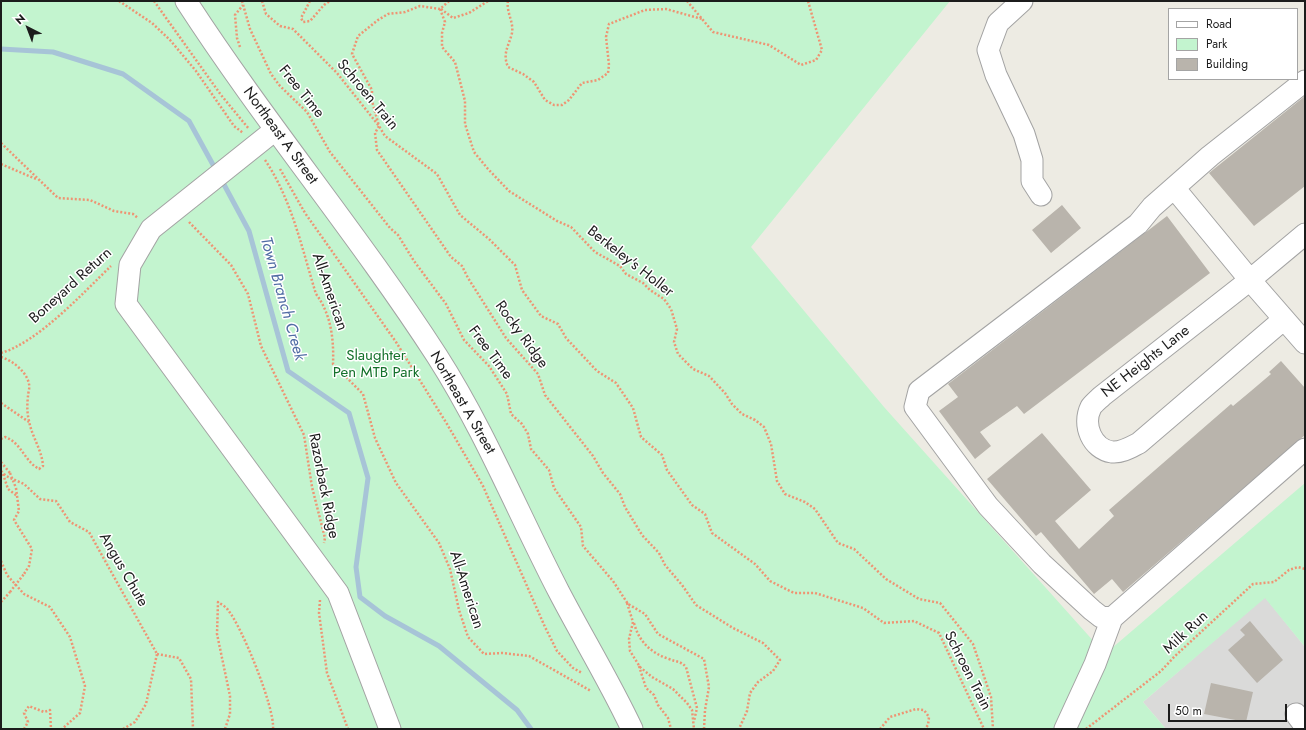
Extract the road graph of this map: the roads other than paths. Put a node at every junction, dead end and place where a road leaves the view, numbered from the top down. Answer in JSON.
{"nodes":[{"id":1,"x":186,"y":1,"type":"edge"},
{"id":2,"x":1022,"y":1,"type":"edge"},
{"id":3,"x":1305,"y":81,"type":"edge"},
{"id":4,"x":263,"y":139,"type":"junction"},
{"id":5,"x":1175,"y":189,"type":"junction"},
{"id":6,"x":1041,"y":195,"type":"dead end"},
{"id":7,"x":1305,"y":234,"type":"edge"},
{"id":8,"x":1250,"y":280,"type":"junction"},
{"id":9,"x":1284,"y":319,"type":"junction"},
{"id":10,"x":1305,"y":343,"type":"edge"},
{"id":11,"x":1305,"y":449,"type":"edge"},
{"id":12,"x":1112,"y":618,"type":"junction"},
{"id":13,"x":390,"y":729,"type":"edge"},
{"id":14,"x":632,"y":729,"type":"edge"},
{"id":15,"x":1065,"y":729,"type":"edge"}],
"edges":[{"from":1,"to":4,"type":"street","name":"Northeast A Street"},
{"from":2,"to":6,"type":"street"},
{"from":3,"to":5,"type":"street"},
{"from":4,"to":13,"type":"street"},
{"from":4,"to":14,"type":"street","name":"Northeast A Street"},
{"from":5,"to":8,"type":"street"},
{"from":5,"to":12,"type":"street"},
{"from":7,"to":8,"type":"street","name":"NE Heights Lane"},
{"from":8,"to":9,"type":"street"},
{"from":8,"to":9,"type":"street","name":"NE Heights Lane"},
{"from":9,"to":10,"type":"street"},
{"from":11,"to":12,"type":"street"},
{"from":12,"to":15,"type":"street"}]}
